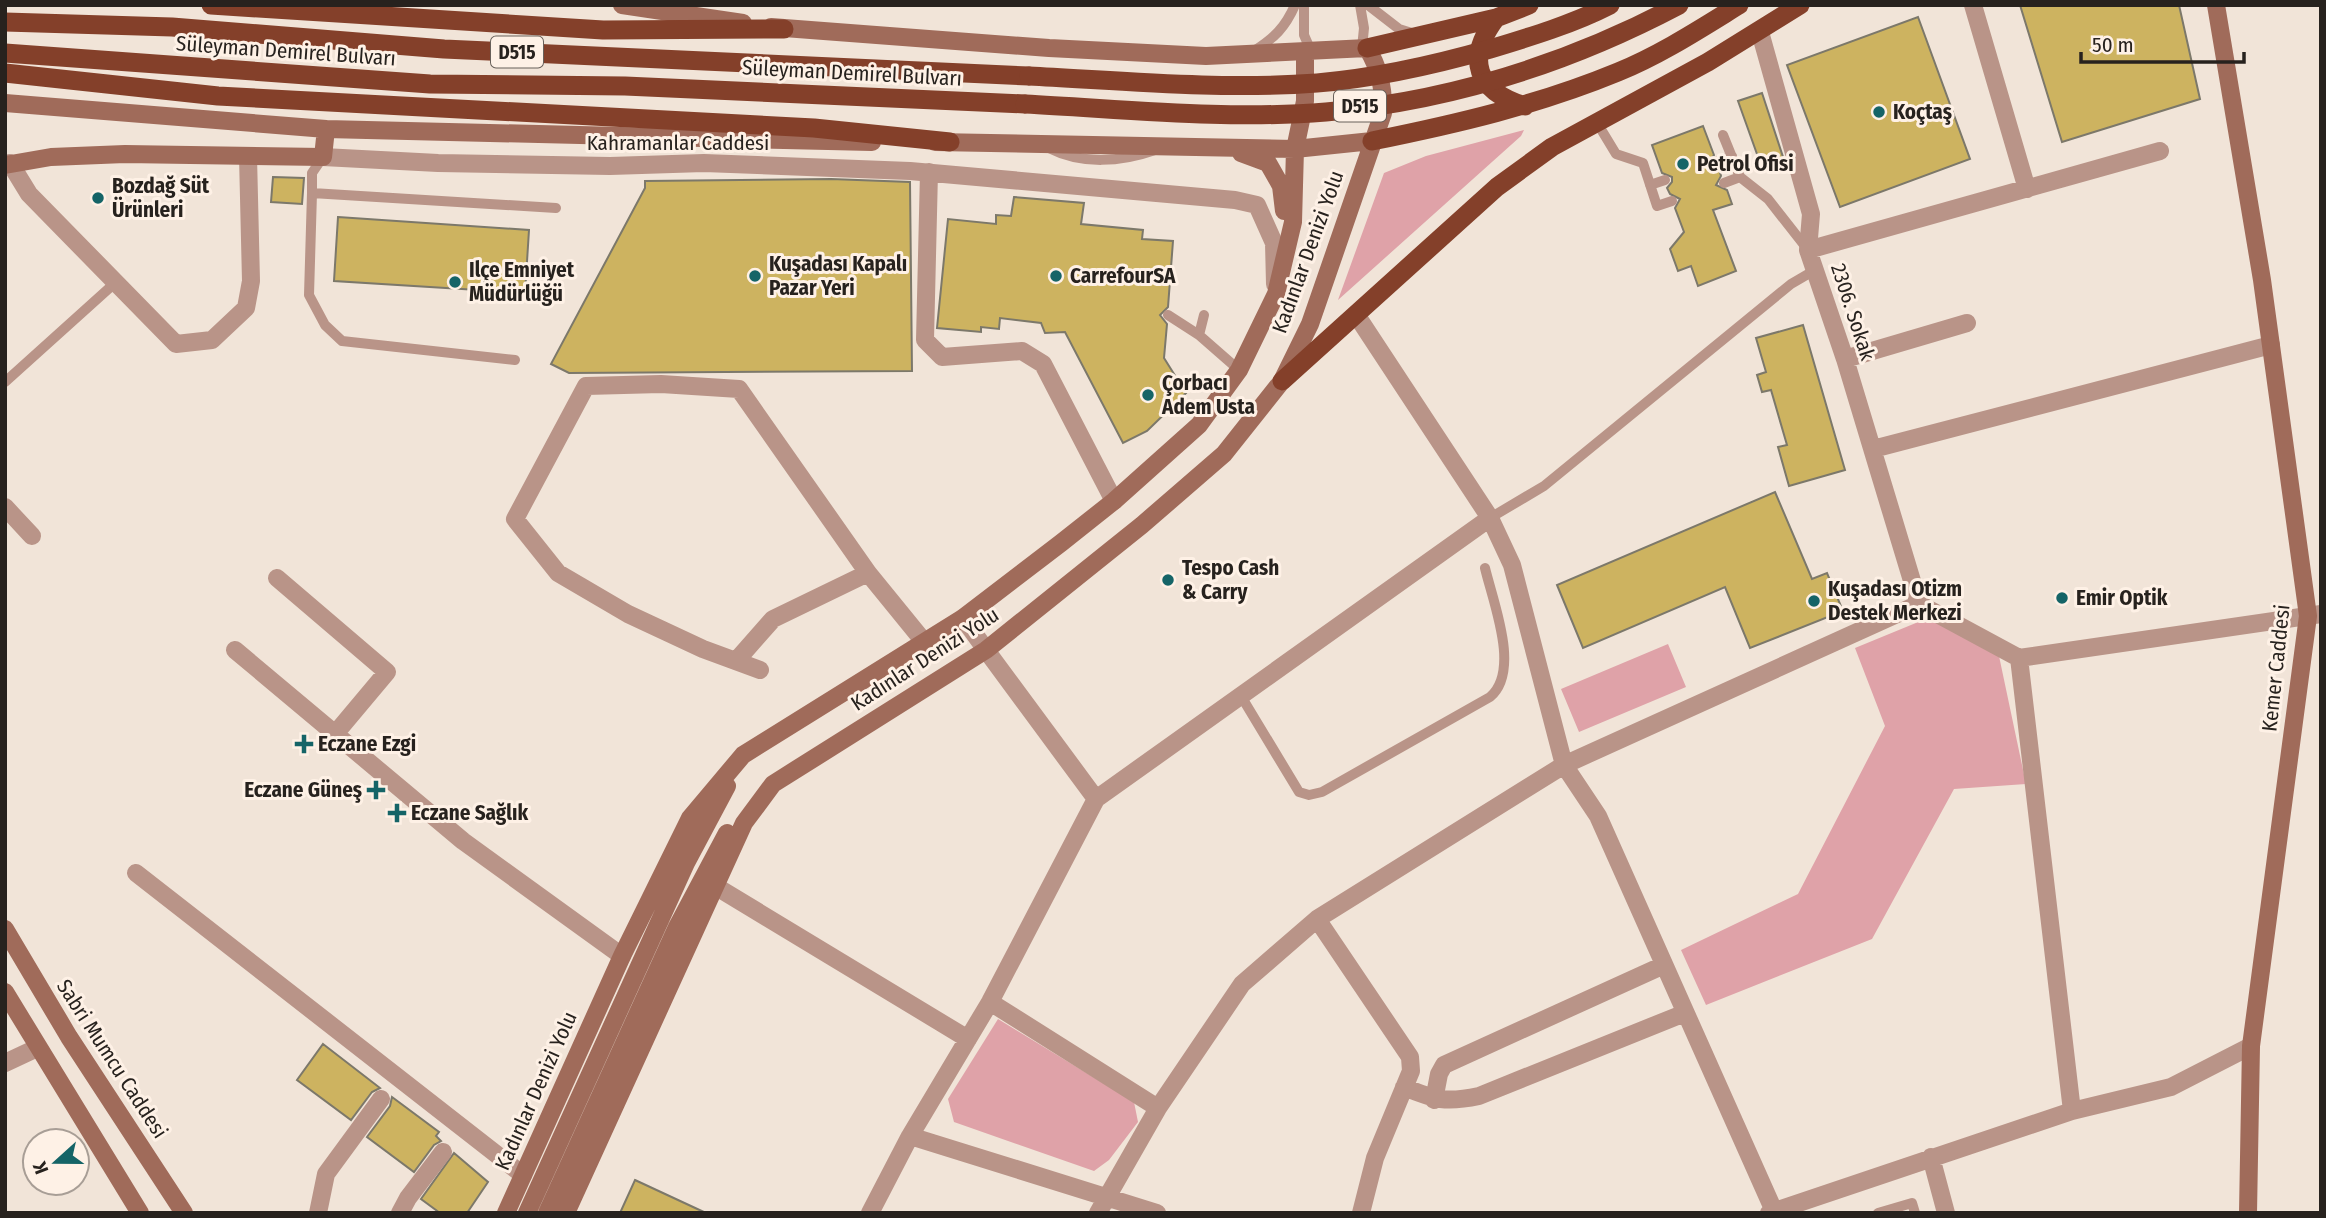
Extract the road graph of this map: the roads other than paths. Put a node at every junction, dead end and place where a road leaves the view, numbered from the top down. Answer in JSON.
{"nodes":[{"id":1,"x":211,"y":5,"type":"edge"},
{"id":2,"x":622,"y":5,"type":"edge"},
{"id":3,"x":1295,"y":5,"type":"edge"},
{"id":4,"x":1304,"y":5,"type":"edge"},
{"id":5,"x":1360,"y":5,"type":"edge"},
{"id":6,"x":1368,"y":5,"type":"edge"},
{"id":7,"x":1529,"y":5,"type":"edge"},
{"id":8,"x":1611,"y":5,"type":"edge"},
{"id":9,"x":1679,"y":5,"type":"edge"},
{"id":10,"x":1739,"y":5,"type":"edge"},
{"id":11,"x":1800,"y":5,"type":"edge"},
{"id":12,"x":1973,"y":5,"type":"edge"},
{"id":13,"x":2217,"y":5,"type":"edge"},
{"id":14,"x":1496,"y":18,"type":"junction"},
{"id":15,"x":5,"y":22,"type":"edge"},
{"id":16,"x":784,"y":29,"type":"junction"},
{"id":17,"x":1760,"y":32,"type":"junction"},
{"id":18,"x":1421,"y":36,"type":"junction"},
{"id":19,"x":1365,"y":48,"type":"junction"},
{"id":20,"x":1308,"y":52,"type":"junction"},
{"id":21,"x":5,"y":53,"type":"edge"},
{"id":22,"x":1206,"y":56,"type":"junction"},
{"id":23,"x":5,"y":73,"type":"edge"},
{"id":24,"x":5,"y":103,"type":"edge"},
{"id":25,"x":1525,"y":106,"type":"junction"},
{"id":26,"x":1597,"y":121,"type":"junction"},
{"id":27,"x":326,"y":130,"type":"junction"},
{"id":28,"x":1723,"y":135,"type":"dead end"},
{"id":29,"x":1372,"y":141,"type":"junction"},
{"id":30,"x":950,"y":142,"type":"junction"},
{"id":31,"x":1227,"y":148,"type":"junction"},
{"id":32,"x":1295,"y":149,"type":"junction"},
{"id":33,"x":2160,"y":151,"type":"dead end"},
{"id":34,"x":248,"y":156,"type":"junction"},
{"id":35,"x":1732,"y":156,"type":"junction"},
{"id":36,"x":323,"y":157,"type":"junction"},
{"id":37,"x":1716,"y":162,"type":"dead end"},
{"id":38,"x":8,"y":164,"type":"edge"},
{"id":39,"x":929,"y":172,"type":"junction"},
{"id":40,"x":1740,"y":177,"type":"junction"},
{"id":41,"x":1665,"y":180,"type":"dead end"},
{"id":42,"x":1724,"y":183,"type":"dead end"},
{"id":43,"x":1650,"y":185,"type":"junction"},
{"id":44,"x":2027,"y":189,"type":"junction"},
{"id":45,"x":312,"y":193,"type":"junction"},
{"id":46,"x":1672,"y":201,"type":"dead end"},
{"id":47,"x":556,"y":208,"type":"dead end"},
{"id":48,"x":1288,"y":239,"type":"junction"},
{"id":49,"x":1808,"y":250,"type":"junction"},
{"id":50,"x":1815,"y":270,"type":"junction"},
{"id":51,"x":116,"y":282,"type":"junction"},
{"id":52,"x":1276,"y":294,"type":"junction"},
{"id":53,"x":1204,"y":314,"type":"dead end"},
{"id":54,"x":1168,"y":315,"type":"dead end"},
{"id":55,"x":1357,"y":316,"type":"junction"},
{"id":56,"x":1967,"y":323,"type":"dead end"},
{"id":57,"x":1199,"y":335,"type":"junction"},
{"id":58,"x":2271,"y":345,"type":"junction"},
{"id":59,"x":1845,"y":359,"type":"junction"},
{"id":60,"x":515,"y":360,"type":"dead end"},
{"id":61,"x":1239,"y":370,"type":"junction"},
{"id":62,"x":1282,"y":381,"type":"junction"},
{"id":63,"x":5,"y":382,"type":"edge"},
{"id":64,"x":1873,"y":449,"type":"junction"},
{"id":65,"x":1114,"y":501,"type":"junction"},
{"id":66,"x":5,"y":507,"type":"edge"},
{"id":67,"x":1490,"y":518,"type":"junction"},
{"id":68,"x":32,"y":536,"type":"dead end"},
{"id":69,"x":1485,"y":568,"type":"dead end"},
{"id":70,"x":867,"y":573,"type":"junction"},
{"id":71,"x":277,"y":578,"type":"dead end"},
{"id":72,"x":1919,"y":604,"type":"junction"},
{"id":73,"x":2314,"y":615,"type":"edge"},
{"id":74,"x":963,"y":618,"type":"junction"},
{"id":75,"x":925,"y":643,"type":"junction"},
{"id":76,"x":235,"y":650,"type":"dead end"},
{"id":77,"x":986,"y":650,"type":"junction"},
{"id":78,"x":2019,"y":658,"type":"junction"},
{"id":79,"x":736,"y":661,"type":"junction"},
{"id":80,"x":760,"y":670,"type":"dead end"},
{"id":81,"x":1241,"y":696,"type":"junction"},
{"id":82,"x":335,"y":734,"type":"junction"},
{"id":83,"x":743,"y":755,"type":"junction"},
{"id":84,"x":1564,"y":765,"type":"junction"},
{"id":85,"x":773,"y":784,"type":"junction"},
{"id":86,"x":1096,"y":799,"type":"junction"},
{"id":87,"x":136,"y":873,"type":"dead end"},
{"id":88,"x":715,"y":886,"type":"junction"},
{"id":89,"x":1317,"y":919,"type":"junction"},
{"id":90,"x":5,"y":929,"type":"edge"},
{"id":91,"x":622,"y":956,"type":"junction"},
{"id":92,"x":1664,"y":965,"type":"junction"},
{"id":93,"x":5,"y":992,"type":"edge"},
{"id":94,"x":990,"y":1002,"type":"junction"},
{"id":95,"x":1685,"y":1013,"type":"junction"},
{"id":96,"x":968,"y":1039,"type":"junction"},
{"id":97,"x":2251,"y":1046,"type":"junction"},
{"id":98,"x":37,"y":1048,"type":"junction"},
{"id":99,"x":5,"y":1063,"type":"edge"},
{"id":100,"x":1404,"y":1087,"type":"junction"},
{"id":101,"x":381,"y":1099,"type":"dead end"},
{"id":102,"x":1434,"y":1100,"type":"junction"},
{"id":103,"x":1158,"y":1108,"type":"junction"},
{"id":104,"x":2072,"y":1111,"type":"junction"},
{"id":105,"x":910,"y":1136,"type":"junction"},
{"id":106,"x":443,"y":1152,"type":"dead end"},
{"id":107,"x":1931,"y":1157,"type":"junction"},
{"id":108,"x":523,"y":1175,"type":"junction"},
{"id":109,"x":1102,"y":1205,"type":"edge"},
{"id":110,"x":1771,"y":1212,"type":"edge"},
{"id":111,"x":140,"y":1213,"type":"edge"},
{"id":112,"x":184,"y":1213,"type":"edge"},
{"id":113,"x":318,"y":1213,"type":"edge"},
{"id":114,"x":400,"y":1213,"type":"edge"},
{"id":115,"x":506,"y":1213,"type":"edge"},
{"id":116,"x":527,"y":1213,"type":"edge"},
{"id":117,"x":547,"y":1213,"type":"edge"},
{"id":118,"x":566,"y":1213,"type":"edge"},
{"id":119,"x":870,"y":1213,"type":"edge"},
{"id":120,"x":1157,"y":1213,"type":"edge"},
{"id":121,"x":1361,"y":1213,"type":"edge"},
{"id":122,"x":1878,"y":1213,"type":"edge"},
{"id":123,"x":1915,"y":1213,"type":"edge"},
{"id":124,"x":1946,"y":1213,"type":"edge"},
{"id":125,"x":2248,"y":1213,"type":"edge"}],
"edges":[{"from":1,"to":16,"type":"highway"},
{"from":2,"to":16,"type":"main road"},
{"from":3,"to":22,"type":"lane"},
{"from":4,"to":20,"type":"lane"},
{"from":5,"to":19,"type":"lane"},
{"from":6,"to":18,"type":"lane"},
{"from":7,"to":14,"type":"highway"},
{"from":8,"to":15,"type":"highway","name":"Süleyman Demirel Bulvarı","number":"D515","bridge":true},
{"from":9,"to":21,"type":"highway","name":"Süleyman Demirel Bulvarı","number":"D515","bridge":true},
{"from":10,"to":25,"type":"highway"},
{"from":11,"to":17,"type":"highway"},
{"from":12,"to":44,"type":"street"},
{"from":13,"to":58,"type":"main road","name":"Kemer Caddesi"},
{"from":14,"to":18,"type":"highway"},
{"from":14,"to":25,"type":"highway"},
{"from":16,"to":22,"type":"main road"},
{"from":17,"to":26,"type":"highway"},
{"from":17,"to":49,"type":"street","name":"2306. Sokak"},
{"from":18,"to":19,"type":"highway"},
{"from":19,"to":20,"type":"main road"},
{"from":19,"to":29,"type":"main road","name":"Kadınlar Denizi Yolu"},
{"from":20,"to":22,"type":"main road"},
{"from":20,"to":32,"type":"main road","name":"Kadınlar Denizi Yolu"},
{"from":23,"to":30,"type":"highway"},
{"from":24,"to":27,"type":"main road"},
{"from":25,"to":29,"type":"highway"},
{"from":26,"to":43,"type":"lane"},
{"from":26,"to":55,"type":"highway"},
{"from":27,"to":30,"type":"main road"},
{"from":27,"to":36,"type":"main road"},
{"from":28,"to":35,"type":"lane"},
{"from":29,"to":32,"type":"main road"},
{"from":29,"to":62,"type":"main road","name":"Kadınlar Denizi Yolu"},
{"from":30,"to":31,"type":"main road"},
{"from":31,"to":32,"type":"main road"},
{"from":31,"to":48,"type":"main road"},
{"from":32,"to":48,"type":"main road","name":"Kadınlar Denizi Yolu"},
{"from":33,"to":44,"type":"street"},
{"from":34,"to":36,"type":"main road","name":"Kahramanlar Caddesi"},
{"from":34,"to":38,"type":"main road","name":"Kahramanlar Caddesi"},
{"from":34,"to":51,"type":"street"},
{"from":35,"to":37,"type":"lane"},
{"from":35,"to":40,"type":"lane"},
{"from":36,"to":39,"type":"street","name":"Kahramanlar Caddesi"},
{"from":36,"to":45,"type":"lane"},
{"from":38,"to":51,"type":"street"},
{"from":39,"to":52,"type":"street","name":"Kahramanlar Caddesi"},
{"from":39,"to":65,"type":"street"},
{"from":40,"to":42,"type":"lane"},
{"from":40,"to":49,"type":"lane"},
{"from":41,"to":43,"type":"lane"},
{"from":43,"to":46,"type":"lane"},
{"from":44,"to":49,"type":"street"},
{"from":45,"to":47,"type":"lane"},
{"from":45,"to":60,"type":"lane"},
{"from":48,"to":52,"type":"main road","name":"Kadınlar Denizi Yolu"},
{"from":49,"to":50,"type":"street","name":"2306. Sokak"},
{"from":50,"to":59,"type":"street","name":"2306. Sokak"},
{"from":50,"to":67,"type":"lane"},
{"from":51,"to":63,"type":"lane"},
{"from":52,"to":61,"type":"main road","name":"Kadınlar Denizi Yolu"},
{"from":53,"to":57,"type":"lane"},
{"from":54,"to":57,"type":"lane"},
{"from":55,"to":62,"type":"highway"},
{"from":55,"to":67,"type":"street"},
{"from":56,"to":59,"type":"street"},
{"from":57,"to":61,"type":"lane"},
{"from":58,"to":64,"type":"street"},
{"from":58,"to":73,"type":"main road","name":"Kemer Caddesi"},
{"from":59,"to":64,"type":"street","name":"2306. Sokak"},
{"from":61,"to":65,"type":"main road","name":"Kadınlar Denizi Yolu"},
{"from":62,"to":77,"type":"main road","name":"Kadınlar Denizi Yolu"},
{"from":64,"to":72,"type":"street","name":"2306. Sokak"},
{"from":65,"to":74,"type":"main road","name":"Kadınlar Denizi Yolu"},
{"from":66,"to":68,"type":"street"},
{"from":67,"to":81,"type":"street"},
{"from":67,"to":84,"type":"street"},
{"from":69,"to":81,"type":"lane"},
{"from":70,"to":75,"type":"street"},
{"from":70,"to":79,"type":"street"},
{"from":70,"to":79,"type":"street"},
{"from":71,"to":82,"type":"street"},
{"from":72,"to":78,"type":"street"},
{"from":72,"to":84,"type":"street"},
{"from":73,"to":78,"type":"street"},
{"from":73,"to":97,"type":"main road","name":"Kemer Caddesi"},
{"from":74,"to":75,"type":"main road","name":"Kadınlar Denizi Yolu"},
{"from":74,"to":77,"type":"street"},
{"from":75,"to":83,"type":"main road","name":"Kadınlar Denizi Yolu"},
{"from":76,"to":82,"type":"street"},
{"from":77,"to":85,"type":"main road","name":"Kadınlar Denizi Yolu"},
{"from":77,"to":86,"type":"street"},
{"from":78,"to":104,"type":"street"},
{"from":79,"to":80,"type":"street"},
{"from":81,"to":86,"type":"street"},
{"from":82,"to":91,"type":"street"},
{"from":83,"to":91,"type":"main road","name":"Kadınlar Denizi Yolu"},
{"from":83,"to":116,"type":"main road"},
{"from":84,"to":89,"type":"street"},
{"from":84,"to":92,"type":"street"},
{"from":85,"to":88,"type":"main road","name":"Kadınlar Denizi Yolu"},
{"from":85,"to":117,"type":"main road"},
{"from":86,"to":94,"type":"street"},
{"from":87,"to":108,"type":"street"},
{"from":88,"to":96,"type":"street"},
{"from":88,"to":118,"type":"main road","name":"Kadınlar Denizi Yolu"},
{"from":89,"to":100,"type":"street"},
{"from":89,"to":103,"type":"street"},
{"from":90,"to":112,"type":"main road","name":"Sabri Mumcu Caddesi"},
{"from":91,"to":108,"type":"main road","name":"Kadınlar Denizi Yolu"},
{"from":92,"to":95,"type":"street"},
{"from":92,"to":102,"type":"street"},
{"from":93,"to":98,"type":"main road"},
{"from":94,"to":96,"type":"street"},
{"from":94,"to":103,"type":"street"},
{"from":95,"to":102,"type":"street"},
{"from":95,"to":110,"type":"street"},
{"from":96,"to":105,"type":"street"},
{"from":97,"to":104,"type":"street"},
{"from":97,"to":125,"type":"main road","name":"Kemer Caddesi"},
{"from":98,"to":99,"type":"street"},
{"from":98,"to":111,"type":"main road"},
{"from":100,"to":102,"type":"street"},
{"from":100,"to":121,"type":"street"},
{"from":101,"to":113,"type":"street"},
{"from":103,"to":109,"type":"street"},
{"from":104,"to":107,"type":"street"},
{"from":105,"to":109,"type":"street"},
{"from":105,"to":119,"type":"street"},
{"from":106,"to":114,"type":"street"},
{"from":107,"to":110,"type":"street"},
{"from":107,"to":124,"type":"street"},
{"from":108,"to":115,"type":"main road","name":"Kadınlar Denizi Yolu"},
{"from":109,"to":120,"type":"street"},
{"from":122,"to":123,"type":"lane"}]}
